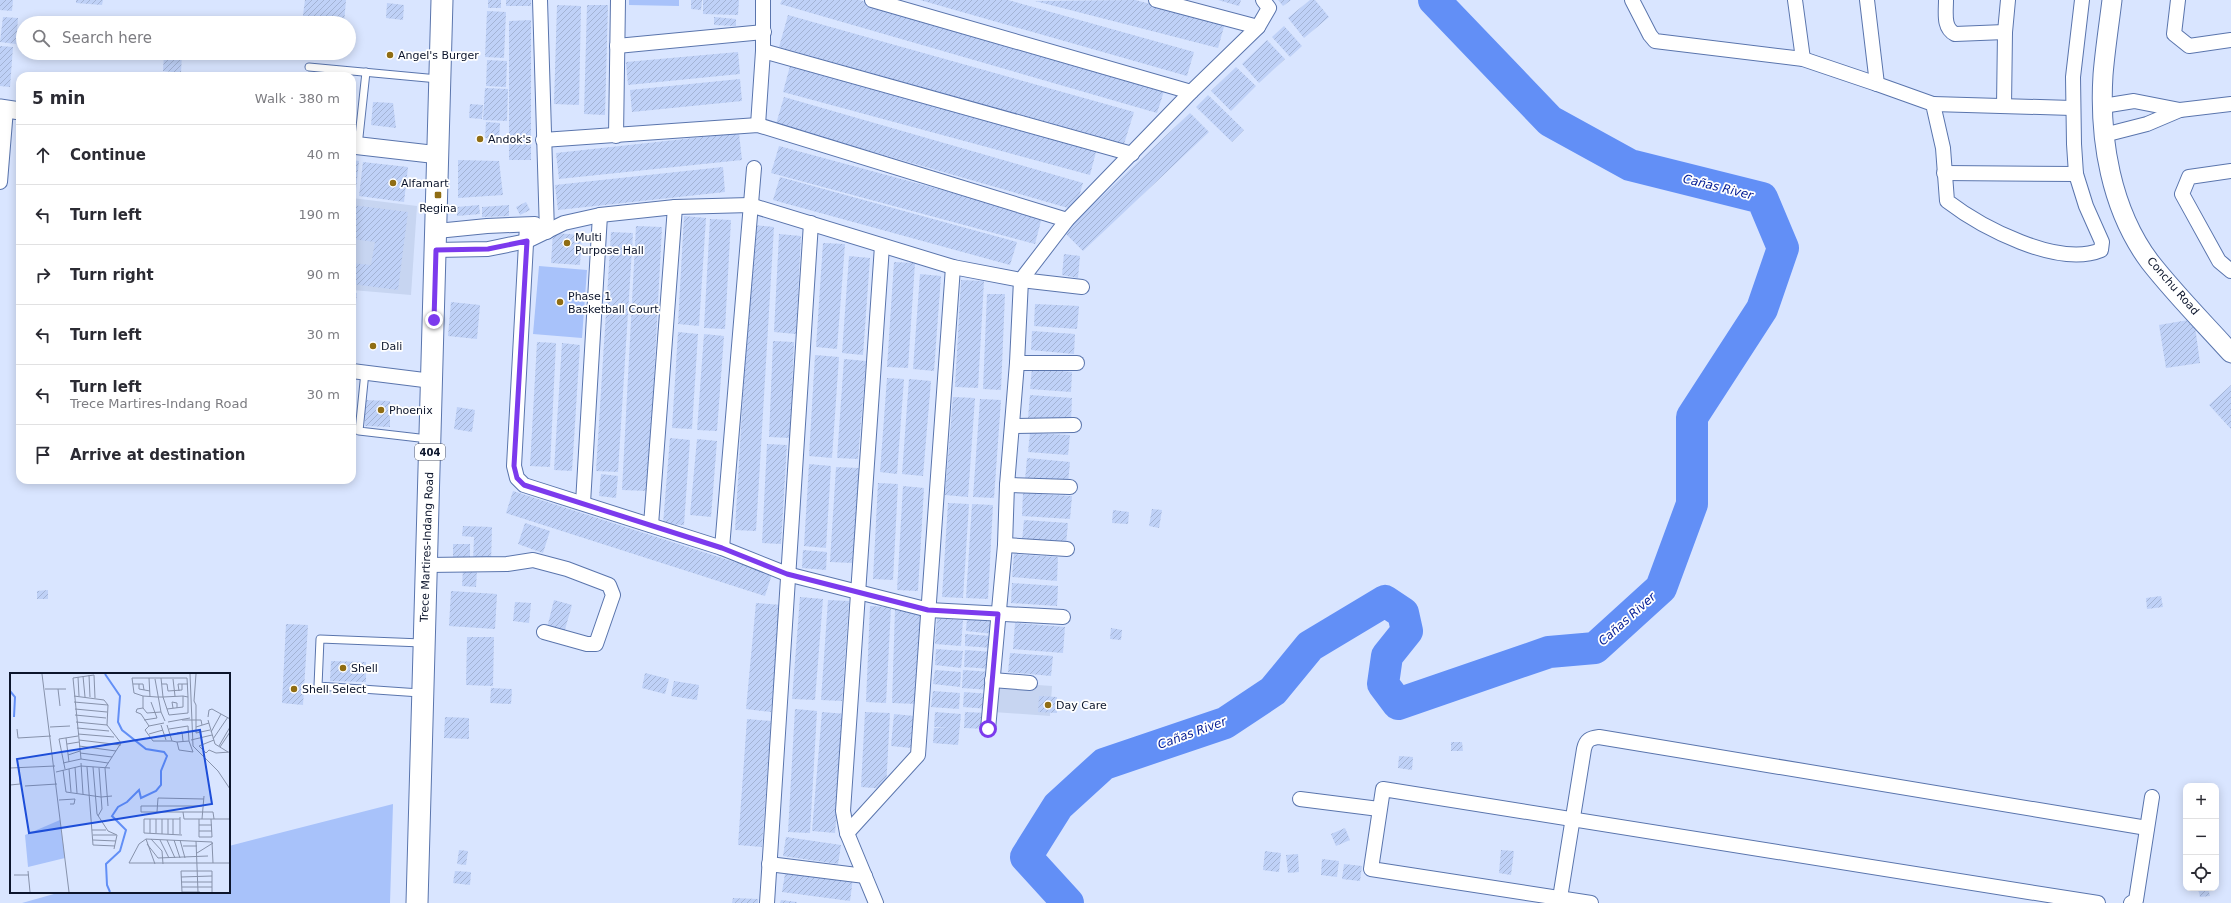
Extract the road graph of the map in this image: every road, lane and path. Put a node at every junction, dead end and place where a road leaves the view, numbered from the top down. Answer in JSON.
{"nodes":[{"id":1,"x":442,"y":0,"type":"edge"},
{"id":2,"x":540,"y":0,"type":"edge"},
{"id":3,"x":618,"y":0,"type":"edge"},
{"id":4,"x":763,"y":0,"type":"edge"},
{"id":5,"x":872,"y":0,"type":"edge"},
{"id":6,"x":1156,"y":0,"type":"edge"},
{"id":7,"x":1263,"y":0,"type":"edge"},
{"id":8,"x":1632,"y":0,"type":"edge"},
{"id":9,"x":1795,"y":0,"type":"edge"},
{"id":10,"x":1867,"y":0,"type":"edge"},
{"id":11,"x":1946,"y":0,"type":"edge"},
{"id":12,"x":2008,"y":0,"type":"edge"},
{"id":13,"x":2082,"y":0,"type":"edge"},
{"id":14,"x":2112,"y":0,"type":"edge"},
{"id":15,"x":2178,"y":0,"type":"edge"},
{"id":16,"x":1258,"y":27,"type":"junction"},
{"id":17,"x":764,"y":32,"type":"junction"},
{"id":18,"x":2005,"y":32,"type":"junction"},
{"id":19,"x":2231,"y":40,"type":"edge"},
{"id":20,"x":617,"y":46,"type":"junction"},
{"id":21,"x":763,"y":51,"type":"junction"},
{"id":22,"x":1803,"y":59,"type":"junction"},
{"id":23,"x":309,"y":67,"type":"dead end"},
{"id":24,"x":366,"y":72,"type":"junction"},
{"id":25,"x":441,"y":79,"type":"junction"},
{"id":26,"x":1877,"y":84,"type":"junction"},
{"id":27,"x":1191,"y":92,"type":"junction"},
{"id":28,"x":1933,"y":104,"type":"junction"},
{"id":29,"x":2231,"y":104,"type":"edge"},
{"id":30,"x":2004,"y":106,"type":"junction"},
{"id":31,"x":2103,"y":106,"type":"junction"},
{"id":32,"x":2072,"y":108,"type":"junction"},
{"id":33,"x":9,"y":109,"type":"edge"},
{"id":34,"x":2180,"y":110,"type":"junction"},
{"id":35,"x":758,"y":125,"type":"junction"},
{"id":36,"x":2104,"y":134,"type":"junction"},
{"id":37,"x":616,"y":136,"type":"junction"},
{"id":38,"x":356,"y":139,"type":"edge"},
{"id":39,"x":543,"y":140,"type":"junction"},
{"id":40,"x":356,"y":146,"type":"edge"},
{"id":41,"x":1132,"y":154,"type":"junction"},
{"id":42,"x":439,"y":155,"type":"junction"},
{"id":43,"x":754,"y":168,"type":"dead end"},
{"id":44,"x":2231,"y":171,"type":"edge"},
{"id":45,"x":1944,"y":173,"type":"junction"},
{"id":46,"x":2076,"y":174,"type":"junction"},
{"id":47,"x":0,"y":182,"type":"edge"},
{"id":48,"x":750,"y":205,"type":"junction"},
{"id":49,"x":675,"y":207,"type":"junction"},
{"id":50,"x":600,"y":215,"type":"junction"},
{"id":51,"x":1067,"y":220,"type":"junction"},
{"id":52,"x":811,"y":223,"type":"junction"},
{"id":53,"x":527,"y":224,"type":"junction"},
{"id":54,"x":547,"y":228,"type":"junction"},
{"id":55,"x":436,"y":241,"type":"junction"},
{"id":56,"x":527,"y":241,"type":"junction"},
{"id":57,"x":882,"y":246,"type":"junction"},
{"id":58,"x":953,"y":267,"type":"junction"},
{"id":59,"x":2231,"y":271,"type":"edge"},
{"id":60,"x":1021,"y":280,"type":"junction"},
{"id":61,"x":1082,"y":287,"type":"dead end"},
{"id":62,"x":2231,"y":353,"type":"edge"},
{"id":63,"x":1017,"y":363,"type":"junction"},
{"id":64,"x":1077,"y":363,"type":"dead end"},
{"id":65,"x":359,"y":372,"type":"edge"},
{"id":66,"x":432,"y":381,"type":"junction"},
{"id":67,"x":1074,"y":425,"type":"dead end"},
{"id":68,"x":1012,"y":426,"type":"junction"},
{"id":69,"x":430,"y":439,"type":"junction"},
{"id":70,"x":1007,"y":485,"type":"junction"},
{"id":71,"x":1070,"y":487,"type":"dead end"},
{"id":72,"x":583,"y":503,"type":"junction"},
{"id":73,"x":651,"y":525,"type":"junction"},
{"id":74,"x":1005,"y":546,"type":"junction"},
{"id":75,"x":722,"y":548,"type":"junction"},
{"id":76,"x":1067,"y":549,"type":"dead end"},
{"id":77,"x":427,"y":564,"type":"junction"},
{"id":78,"x":787,"y":574,"type":"junction"},
{"id":79,"x":857,"y":592,"type":"junction"},
{"id":80,"x":928,"y":610,"type":"junction"},
{"id":81,"x":998,"y":614,"type":"junction"},
{"id":82,"x":1063,"y":617,"type":"dead end"},
{"id":83,"x":544,"y":632,"type":"dead end"},
{"id":84,"x":424,"y":643,"type":"junction"},
{"id":85,"x":992,"y":680,"type":"junction"},
{"id":86,"x":1030,"y":683,"type":"dead end"},
{"id":87,"x":423,"y":693,"type":"junction"},
{"id":88,"x":988,"y":729,"type":"dead end"},
{"id":89,"x":2152,"y":797,"type":"dead end"},
{"id":90,"x":1300,"y":799,"type":"dead end"},
{"id":91,"x":1380,"y":809,"type":"junction"},
{"id":92,"x":1571,"y":819,"type":"junction"},
{"id":93,"x":2147,"y":828,"type":"junction"},
{"id":94,"x":847,"y":833,"type":"junction"},
{"id":95,"x":769,"y":864,"type":"junction"},
{"id":96,"x":865,"y":876,"type":"junction"},
{"id":97,"x":1560,"y":898,"type":"junction"},
{"id":98,"x":417,"y":903,"type":"edge"},
{"id":99,"x":767,"y":903,"type":"edge"},
{"id":100,"x":876,"y":903,"type":"edge"},
{"id":101,"x":1591,"y":903,"type":"edge"},
{"id":102,"x":2098,"y":903,"type":"edge"},
{"id":103,"x":2131,"y":903,"type":"edge"}],
"edges":[{"from":1,"to":25,"type":"main road","name":"Trece Martires-Indang Road","number":"404"},
{"from":2,"to":39,"type":"street"},
{"from":3,"to":20,"type":"street"},
{"from":4,"to":17,"type":"street"},
{"from":5,"to":27,"type":"street"},
{"from":6,"to":16,"type":"street"},
{"from":7,"to":16,"type":"street"},
{"from":8,"to":22,"type":"street"},
{"from":9,"to":22,"type":"street"},
{"from":10,"to":26,"type":"street"},
{"from":11,"to":18,"type":"street"},
{"from":12,"to":18,"type":"street"},
{"from":13,"to":32,"type":"street"},
{"from":14,"to":31,"type":"main road","name":"Conchu Road"},
{"from":15,"to":19,"type":"street"},
{"from":16,"to":27,"type":"street"},
{"from":17,"to":20,"type":"street"},
{"from":17,"to":21,"type":"street"},
{"from":18,"to":30,"type":"street"},
{"from":20,"to":37,"type":"street"},
{"from":21,"to":35,"type":"street"},
{"from":21,"to":41,"type":"street"},
{"from":22,"to":26,"type":"street"},
{"from":23,"to":24,"type":"lane"},
{"from":24,"to":25,"type":"lane"},
{"from":24,"to":38,"type":"lane"},
{"from":25,"to":42,"type":"main road","name":"Trece Martires-Indang Road","number":"404"},
{"from":26,"to":28,"type":"street"},
{"from":27,"to":41,"type":"street"},
{"from":28,"to":30,"type":"street"},
{"from":28,"to":45,"type":"street"},
{"from":29,"to":34,"type":"street"},
{"from":30,"to":32,"type":"street"},
{"from":31,"to":34,"type":"street"},
{"from":31,"to":36,"type":"main road","name":"Conchu Road"},
{"from":32,"to":46,"type":"street"},
{"from":33,"to":47,"type":"street"},
{"from":34,"to":36,"type":"street"},
{"from":35,"to":37,"type":"street"},
{"from":35,"to":51,"type":"street"},
{"from":36,"to":62,"type":"main road","name":"Conchu Road"},
{"from":37,"to":39,"type":"street"},
{"from":39,"to":54,"type":"street"},
{"from":40,"to":42,"type":"street"},
{"from":41,"to":51,"type":"street"},
{"from":42,"to":55,"type":"main road","name":"Trece Martires-Indang Road","number":"404"},
{"from":43,"to":48,"type":"street"},
{"from":44,"to":59,"type":"street"},
{"from":45,"to":46,"type":"street"},
{"from":45,"to":46,"type":"street"},
{"from":48,"to":49,"type":"street"},
{"from":48,"to":52,"type":"street"},
{"from":48,"to":75,"type":"street"},
{"from":49,"to":50,"type":"street"},
{"from":49,"to":73,"type":"street"},
{"from":50,"to":54,"type":"street"},
{"from":50,"to":72,"type":"street"},
{"from":51,"to":60,"type":"street"},
{"from":52,"to":57,"type":"street"},
{"from":52,"to":78,"type":"street"},
{"from":53,"to":54,"type":"street"},
{"from":53,"to":55,"type":"street"},
{"from":53,"to":56,"type":"street"},
{"from":54,"to":56,"type":"street"},
{"from":55,"to":56,"type":"street"},
{"from":55,"to":66,"type":"main road","name":"Trece Martires-Indang Road","number":"404"},
{"from":56,"to":72,"type":"street"},
{"from":57,"to":58,"type":"street"},
{"from":57,"to":79,"type":"street"},
{"from":58,"to":60,"type":"street"},
{"from":58,"to":80,"type":"street"},
{"from":60,"to":61,"type":"street"},
{"from":60,"to":63,"type":"street"},
{"from":63,"to":64,"type":"street"},
{"from":63,"to":68,"type":"street"},
{"from":65,"to":66,"type":"street"},
{"from":65,"to":69,"type":"lane"},
{"from":66,"to":69,"type":"main road","name":"Trece Martires-Indang Road","number":"404"},
{"from":67,"to":68,"type":"street"},
{"from":68,"to":70,"type":"street"},
{"from":69,"to":77,"type":"main road","name":"Trece Martires-Indang Road","number":"404"},
{"from":70,"to":71,"type":"street"},
{"from":70,"to":74,"type":"street"},
{"from":72,"to":73,"type":"street"},
{"from":73,"to":75,"type":"street"},
{"from":74,"to":76,"type":"street"},
{"from":74,"to":81,"type":"street"},
{"from":75,"to":78,"type":"street"},
{"from":77,"to":83,"type":"street"},
{"from":77,"to":84,"type":"main road","name":"Trece Martires-Indang Road","number":"404"},
{"from":78,"to":79,"type":"street"},
{"from":78,"to":95,"type":"street"},
{"from":79,"to":80,"type":"street"},
{"from":79,"to":94,"type":"street"},
{"from":80,"to":81,"type":"street"},
{"from":80,"to":94,"type":"street"},
{"from":81,"to":82,"type":"street"},
{"from":81,"to":85,"type":"street"},
{"from":84,"to":87,"type":"main road","name":"Trece Martires-Indang Road","number":"404"},
{"from":84,"to":87,"type":"lane"},
{"from":85,"to":86,"type":"street"},
{"from":85,"to":88,"type":"street"},
{"from":87,"to":98,"type":"main road","name":"Trece Martires-Indang Road","number":"404"},
{"from":89,"to":93,"type":"street"},
{"from":90,"to":91,"type":"street"},
{"from":91,"to":92,"type":"street"},
{"from":91,"to":97,"type":"street"},
{"from":92,"to":93,"type":"street"},
{"from":92,"to":97,"type":"street"},
{"from":92,"to":102,"type":"street"},
{"from":93,"to":103,"type":"street"},
{"from":94,"to":96,"type":"street"},
{"from":95,"to":96,"type":"street"},
{"from":95,"to":99,"type":"street"},
{"from":96,"to":100,"type":"street"},
{"from":97,"to":101,"type":"street"}]}
